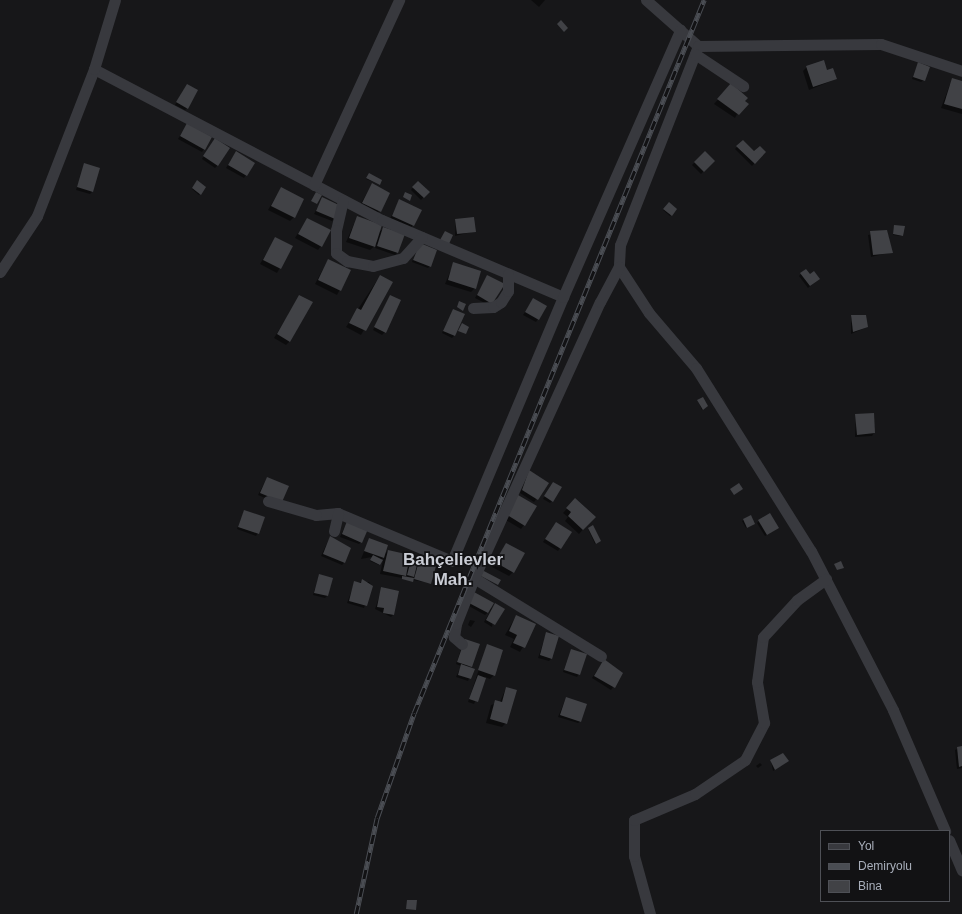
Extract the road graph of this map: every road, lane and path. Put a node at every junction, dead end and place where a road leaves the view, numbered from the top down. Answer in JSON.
{"nodes":[{"id":1,"x":115,"y":0,"type":"edge"},
{"id":2,"x":399,"y":0,"type":"edge"},
{"id":3,"x":646,"y":0,"type":"edge"},
{"id":4,"x":680,"y":30,"type":"junction"},
{"id":5,"x":697,"y":50,"type":"junction"},
{"id":6,"x":94,"y":69,"type":"junction"},
{"id":7,"x":962,"y":70,"type":"edge"},
{"id":8,"x":743,"y":86,"type":"dead end"},
{"id":9,"x":314,"y":185,"type":"junction"},
{"id":10,"x":343,"y":200,"type":"junction"},
{"id":11,"x":422,"y":237,"type":"junction"},
{"id":12,"x":619,"y":267,"type":"junction"},
{"id":13,"x":0,"y":272,"type":"edge"},
{"id":14,"x":508,"y":274,"type":"junction"},
{"id":15,"x":563,"y":297,"type":"junction"},
{"id":16,"x":473,"y":308,"type":"dead end"},
{"id":17,"x":268,"y":501,"type":"dead end"},
{"id":18,"x":338,"y":513,"type":"junction"},
{"id":19,"x":334,"y":531,"type":"dead end"},
{"id":20,"x":474,"y":578,"type":"junction"},
{"id":21,"x":826,"y":579,"type":"junction"},
{"id":22,"x":462,"y":644,"type":"dead end"},
{"id":23,"x":601,"y":656,"type":"dead end"},
{"id":24,"x":945,"y":830,"type":"edge"},
{"id":25,"x":950,"y":842,"type":"edge"},
{"id":26,"x":962,"y":870,"type":"edge"},
{"id":27,"x":650,"y":914,"type":"edge"}],
"edges":[{"from":1,"to":6,"type":"street"},
{"from":2,"to":9,"type":"street"},
{"from":3,"to":4,"type":"street"},
{"from":4,"to":5,"type":"street"},
{"from":4,"to":15,"type":"street"},
{"from":5,"to":7,"type":"street"},
{"from":5,"to":8,"type":"street"},
{"from":5,"to":12,"type":"street"},
{"from":6,"to":9,"type":"street"},
{"from":6,"to":13,"type":"street"},
{"from":9,"to":10,"type":"street"},
{"from":10,"to":11,"type":"street"},
{"from":10,"to":11,"type":"street"},
{"from":11,"to":14,"type":"street"},
{"from":12,"to":20,"type":"street"},
{"from":12,"to":21,"type":"street"},
{"from":14,"to":15,"type":"street"},
{"from":14,"to":16,"type":"street"},
{"from":15,"to":18,"type":"street"},
{"from":17,"to":18,"type":"street"},
{"from":18,"to":19,"type":"street"},
{"from":20,"to":22,"type":"street"},
{"from":20,"to":23,"type":"street"},
{"from":21,"to":24,"type":"street"},
{"from":21,"to":27,"type":"street"},
{"from":25,"to":26,"type":"street"}]}
